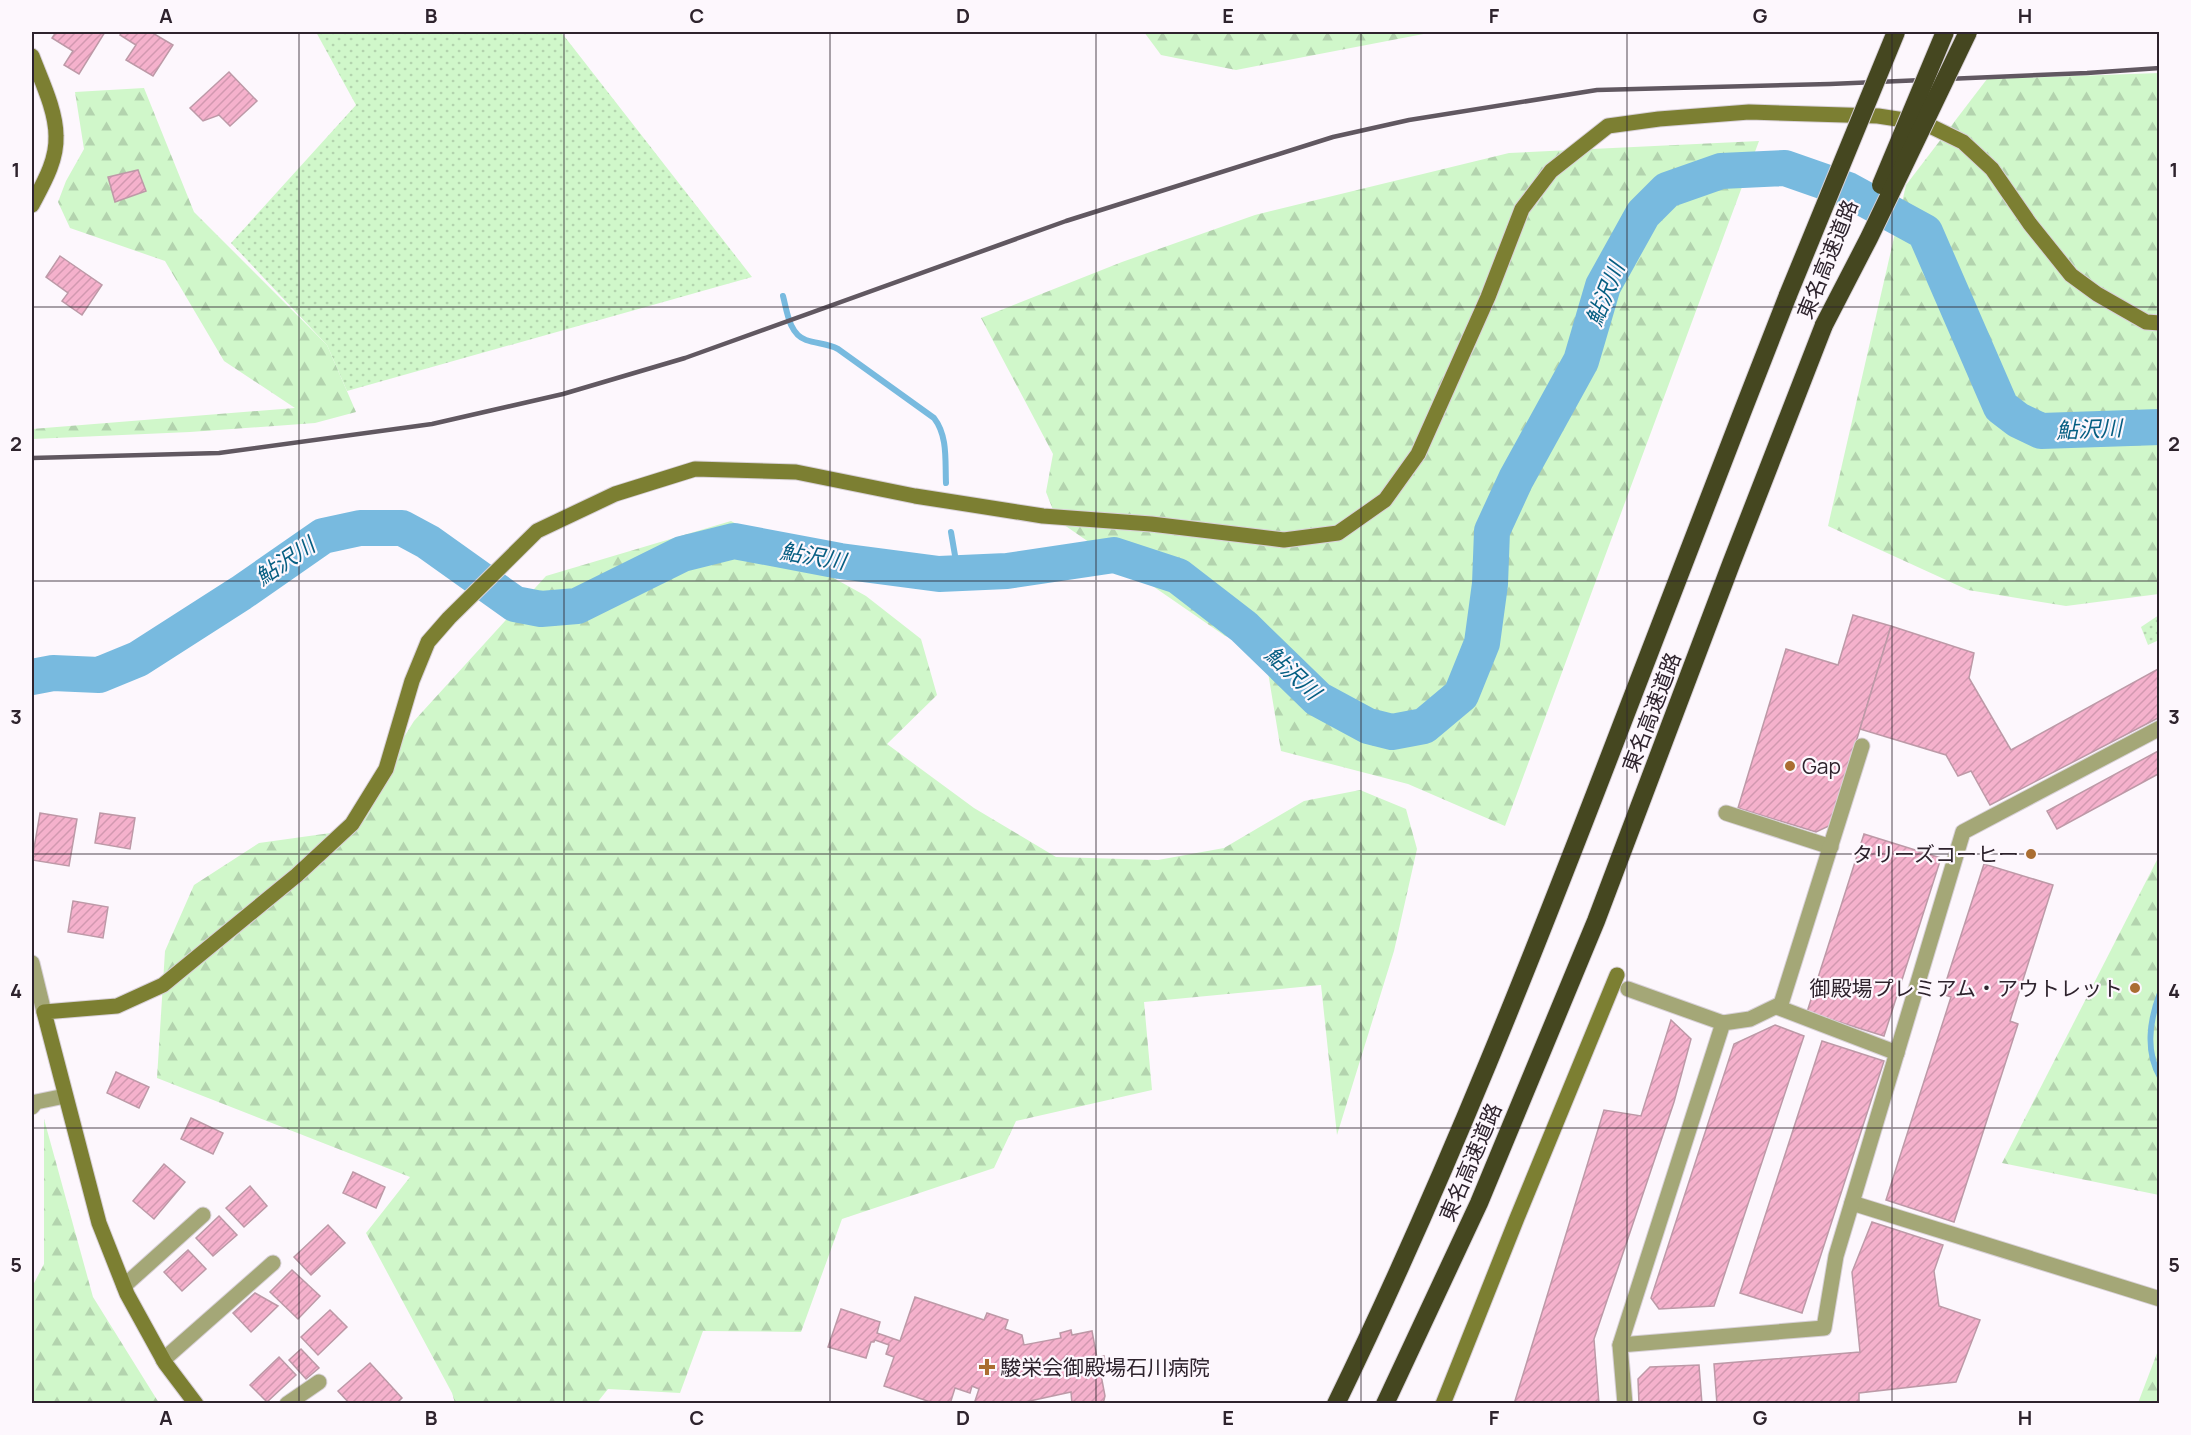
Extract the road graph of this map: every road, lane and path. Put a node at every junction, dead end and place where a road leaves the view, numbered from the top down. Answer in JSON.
{"nodes":[{"id":1,"x":1896,"y":32,"type":"edge"},
{"id":2,"x":1945,"y":32,"type":"edge"},
{"id":3,"x":1968,"y":32,"type":"edge"},
{"id":4,"x":32,"y":56,"type":"edge"},
{"id":5,"x":32,"y":205,"type":"edge"},
{"id":6,"x":2160,"y":324,"type":"edge"},
{"id":7,"x":1824,"y":325,"type":"junction"},
{"id":8,"x":2160,"y":728,"type":"edge"},
{"id":9,"x":1862,"y":746,"type":"dead end"},
{"id":10,"x":1726,"y":813,"type":"dead end"},
{"id":11,"x":1831,"y":847,"type":"junction"},
{"id":12,"x":32,"y":963,"type":"edge"},
{"id":13,"x":1617,"y":975,"type":"dead end"},
{"id":14,"x":1628,"y":989,"type":"dead end"},
{"id":15,"x":1777,"y":1007,"type":"junction"},
{"id":16,"x":44,"y":1012,"type":"junction"},
{"id":17,"x":1723,"y":1023,"type":"junction"},
{"id":18,"x":1897,"y":1053,"type":"junction"},
{"id":19,"x":65,"y":1096,"type":"junction"},
{"id":20,"x":32,"y":1107,"type":"edge"},
{"id":21,"x":1852,"y":1203,"type":"junction"},
{"id":22,"x":203,"y":1215,"type":"dead end"},
{"id":23,"x":273,"y":1263,"type":"dead end"},
{"id":24,"x":124,"y":1286,"type":"junction"},
{"id":25,"x":2160,"y":1299,"type":"edge"},
{"id":26,"x":1620,"y":1345,"type":"junction"},
{"id":27,"x":163,"y":1360,"type":"junction"},
{"id":28,"x":319,"y":1382,"type":"dead end"},
{"id":29,"x":196,"y":1404,"type":"edge"},
{"id":30,"x":287,"y":1404,"type":"edge"},
{"id":31,"x":1336,"y":1404,"type":"edge"},
{"id":32,"x":1385,"y":1404,"type":"edge"},
{"id":33,"x":1443,"y":1404,"type":"edge"},
{"id":34,"x":1625,"y":1404,"type":"edge"}],
"edges":[{"from":1,"to":31,"type":"highway","name":"東名高速道路","bridge":true},
{"from":2,"to":7,"type":"highway","name":"東名高速道路","bridge":true},
{"from":3,"to":7,"type":"highway","bridge":true},
{"from":4,"to":5,"type":"street"},
{"from":6,"to":16,"type":"street"},
{"from":7,"to":32,"type":"highway","name":"東名高速道路"},
{"from":8,"to":18,"type":"street"},
{"from":9,"to":11,"type":"street"},
{"from":10,"to":11,"type":"street"},
{"from":11,"to":15,"type":"street"},
{"from":12,"to":16,"type":"street"},
{"from":13,"to":33,"type":"street"},
{"from":14,"to":17,"type":"street"},
{"from":15,"to":17,"type":"street"},
{"from":15,"to":18,"type":"street"},
{"from":16,"to":19,"type":"street"},
{"from":17,"to":26,"type":"street"},
{"from":18,"to":21,"type":"street"},
{"from":19,"to":20,"type":"street"},
{"from":19,"to":24,"type":"street"},
{"from":21,"to":25,"type":"street"},
{"from":21,"to":26,"type":"street"},
{"from":22,"to":24,"type":"street"},
{"from":23,"to":27,"type":"street"},
{"from":24,"to":27,"type":"street"},
{"from":26,"to":34,"type":"street"},
{"from":27,"to":29,"type":"street"},
{"from":28,"to":30,"type":"street"}]}
